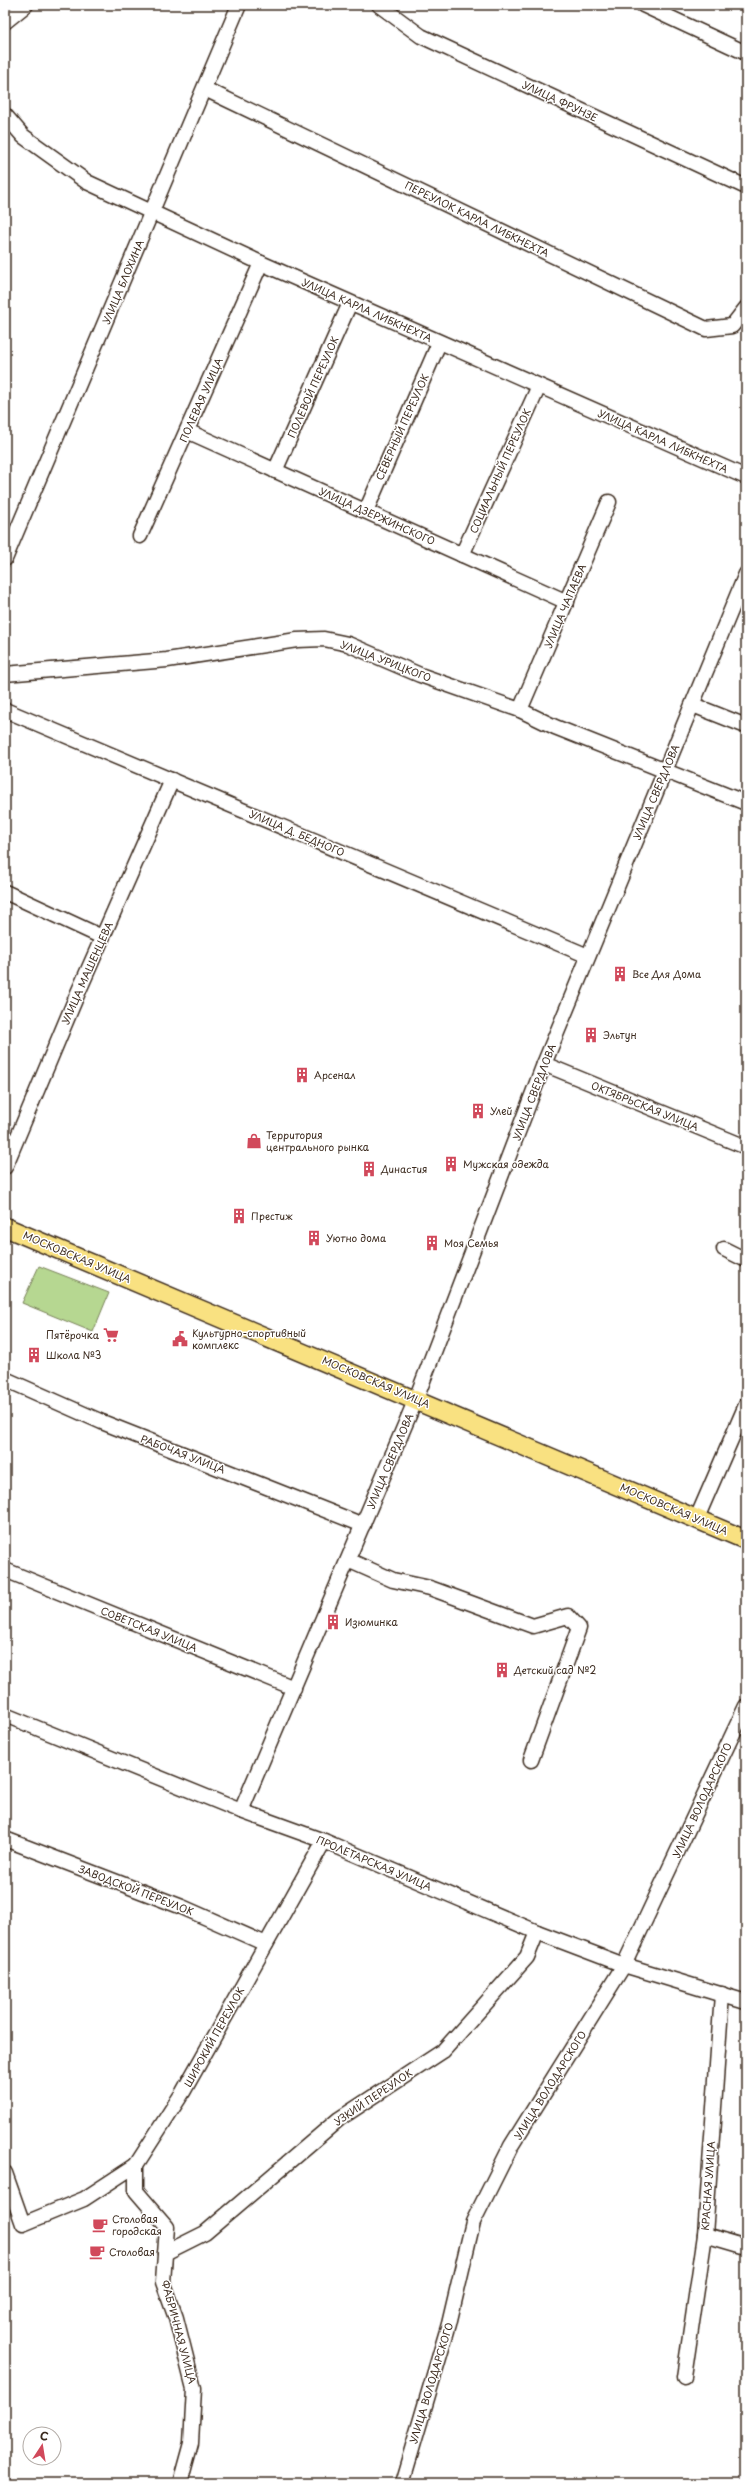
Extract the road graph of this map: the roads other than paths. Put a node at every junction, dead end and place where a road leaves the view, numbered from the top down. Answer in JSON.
{"nodes":[{"id":1,"x":26,"y":5,"type":"edge"},
{"id":2,"x":239,"y":5,"type":"edge"},
{"id":3,"x":379,"y":5,"type":"edge"},
{"id":4,"x":646,"y":6,"type":"edge"},
{"id":5,"x":5,"y":22,"type":"edge"},
{"id":6,"x":746,"y":53,"type":"edge"},
{"id":7,"x":205,"y":88,"type":"junction"},
{"id":8,"x":5,"y":115,"type":"edge"},
{"id":9,"x":746,"y":187,"type":"edge"},
{"id":10,"x":153,"y":212,"type":"junction"},
{"id":11,"x":261,"y":263,"type":"junction"},
{"id":12,"x":350,"y":303,"type":"junction"},
{"id":13,"x":746,"y":308,"type":"edge"},
{"id":14,"x":439,"y":343,"type":"junction"},
{"id":15,"x":539,"y":386,"type":"junction"},
{"id":16,"x":187,"y":431,"type":"junction"},
{"id":17,"x":275,"y":471,"type":"junction"},
{"id":18,"x":746,"y":477,"type":"edge"},
{"id":19,"x":609,"y":502,"type":"dead end"},
{"id":20,"x":366,"y":511,"type":"junction"},
{"id":21,"x":140,"y":536,"type":"dead end"},
{"id":22,"x":462,"y":555,"type":"junction"},
{"id":23,"x":5,"y":559,"type":"edge"},
{"id":24,"x":746,"y":574,"type":"edge"},
{"id":25,"x":567,"y":602,"type":"junction"},
{"id":26,"x":5,"y":674,"type":"edge"},
{"id":27,"x":693,"y":704,"type":"junction"},
{"id":28,"x":5,"y":710,"type":"edge"},
{"id":29,"x":520,"y":710,"type":"junction"},
{"id":30,"x":746,"y":726,"type":"edge"},
{"id":31,"x":665,"y":770,"type":"junction"},
{"id":32,"x":172,"y":780,"type":"junction"},
{"id":33,"x":746,"y":803,"type":"edge"},
{"id":34,"x":5,"y":892,"type":"edge"},
{"id":35,"x":102,"y":937,"type":"junction"},
{"id":36,"x":588,"y":956,"type":"junction"},
{"id":37,"x":544,"y":1064,"type":"junction"},
{"id":38,"x":746,"y":1147,"type":"edge"},
{"id":39,"x":5,"y":1167,"type":"edge"},
{"id":40,"x":5,"y":1227,"type":"edge"},
{"id":41,"x":724,"y":1249,"type":"dead end"},
{"id":42,"x":746,"y":1260,"type":"edge"},
{"id":43,"x":5,"y":1379,"type":"edge"},
{"id":44,"x":416,"y":1399,"type":"junction"},
{"id":45,"x":746,"y":1404,"type":"edge"},
{"id":46,"x":697,"y":1518,"type":"junction"},
{"id":47,"x":363,"y":1525,"type":"junction"},
{"id":48,"x":746,"y":1540,"type":"edge"},
{"id":49,"x":348,"y":1560,"type":"junction"},
{"id":50,"x":5,"y":1570,"type":"edge"},
{"id":51,"x":294,"y":1688,"type":"junction"},
{"id":52,"x":746,"y":1706,"type":"edge"},
{"id":53,"x":5,"y":1715,"type":"edge"},
{"id":54,"x":531,"y":1760,"type":"dead end"},
{"id":55,"x":241,"y":1812,"type":"junction"},
{"id":56,"x":5,"y":1839,"type":"edge"},
{"id":57,"x":324,"y":1841,"type":"junction"},
{"id":58,"x":537,"y":1932,"type":"junction"},
{"id":59,"x":266,"y":1944,"type":"junction"},
{"id":60,"x":624,"y":1965,"type":"junction"},
{"id":61,"x":722,"y":1994,"type":"junction"},
{"id":62,"x":746,"y":2002,"type":"edge"},
{"id":63,"x":136,"y":2165,"type":"junction"},
{"id":64,"x":5,"y":2173,"type":"edge"},
{"id":65,"x":704,"y":2235,"type":"junction"},
{"id":66,"x":746,"y":2247,"type":"edge"},
{"id":67,"x":165,"y":2253,"type":"junction"},
{"id":68,"x":684,"y":2377,"type":"dead end"},
{"id":69,"x":180,"y":2483,"type":"edge"},
{"id":70,"x":402,"y":2483,"type":"edge"}],
"edges":[{"from":1,"to":5,"type":"street"},
{"from":2,"to":7,"type":"street","name":"УЛИЦА БЛОХИНА"},
{"from":3,"to":9,"type":"street","name":"УЛИЦА ФРУНЗЕ"},
{"from":4,"to":6,"type":"street"},
{"from":7,"to":10,"type":"street","name":"УЛИЦА БЛОХИНА"},
{"from":7,"to":13,"type":"street","name":"ПЕРЕУЛОК КАРЛА ЛИБКНЕХТА"},
{"from":8,"to":10,"type":"street","name":"УЛИЦА КАРЛА ЛИБКНЕХТА"},
{"from":10,"to":11,"type":"street","name":"УЛИЦА КАРЛА ЛИБКНЕХТА"},
{"from":10,"to":23,"type":"street","name":"УЛИЦА БЛОХИНА"},
{"from":11,"to":12,"type":"street","name":"УЛИЦА КАРЛА ЛИБКНЕХТА"},
{"from":11,"to":16,"type":"street","name":"ПОЛЕВАЯ УЛИЦА"},
{"from":12,"to":14,"type":"street","name":"УЛИЦА КАРЛА ЛИБКНЕХТА"},
{"from":12,"to":17,"type":"street","name":"ПОЛЕВОЙ ПЕРЕУЛОК"},
{"from":14,"to":15,"type":"street","name":"УЛИЦА КАРЛА ЛИБКНЕХТА"},
{"from":14,"to":20,"type":"street","name":"СЕВЕРНЫЙ ПЕРЕУЛОК"},
{"from":15,"to":18,"type":"street","name":"УЛИЦА КАРЛА ЛИБКНЕХТА"},
{"from":15,"to":22,"type":"street","name":"СОЦИАЛЬНЫЙ ПЕРЕУЛОК"},
{"from":16,"to":17,"type":"street","name":"УЛИЦА ДЗЕРЖИНСКОГО"},
{"from":16,"to":21,"type":"street","name":"ПОЛЕВАЯ УЛИЦА"},
{"from":17,"to":20,"type":"street","name":"УЛИЦА ДЗЕРЖИНСКОГО"},
{"from":19,"to":25,"type":"street","name":"УЛИЦА ЧАПАЕВА"},
{"from":20,"to":22,"type":"street","name":"УЛИЦА ДЗЕРЖИНСКОГО"},
{"from":22,"to":25,"type":"street","name":"УЛИЦА ДЗЕРЖИНСКОГО"},
{"from":24,"to":27,"type":"street","name":"УЛИЦА СВЕРДЛОВА"},
{"from":25,"to":29,"type":"street","name":"УЛИЦА ЧАПАЕВА"},
{"from":26,"to":29,"type":"street","name":"УЛИЦА УРИЦКОГО"},
{"from":27,"to":30,"type":"street"},
{"from":27,"to":31,"type":"street","name":"УЛИЦА СВЕРДЛОВА"},
{"from":28,"to":32,"type":"street","name":"УЛИЦА Д. БЕДНОГО"},
{"from":29,"to":31,"type":"street","name":"УЛИЦА УРИЦКОГО"},
{"from":31,"to":33,"type":"street","name":"УЛИЦА УРИЦКОГО"},
{"from":31,"to":36,"type":"street","name":"УЛИЦА СВЕРДЛОВА"},
{"from":32,"to":35,"type":"street","name":"УЛИЦА МАШЕНЦЕВА"},
{"from":32,"to":36,"type":"street","name":"УЛИЦА Д. БЕДНОГО"},
{"from":34,"to":35,"type":"street"},
{"from":35,"to":39,"type":"street","name":"УЛИЦА МАШЕНЦЕВА"},
{"from":36,"to":37,"type":"street","name":"УЛИЦА СВЕРДЛОВА"},
{"from":37,"to":38,"type":"street","name":"ОКТЯБРЬСКАЯ УЛИЦА"},
{"from":37,"to":44,"type":"street","name":"УЛИЦА СВЕРДЛОВА"},
{"from":40,"to":44,"type":"main road","name":"МОСКОВСКАЯ УЛИЦА"},
{"from":41,"to":42,"type":"street"},
{"from":43,"to":47,"type":"street","name":"РАБОЧАЯ УЛИЦА"},
{"from":44,"to":46,"type":"main road","name":"МОСКОВСКАЯ УЛИЦА"},
{"from":44,"to":47,"type":"street","name":"УЛИЦА СВЕРДЛОВА"},
{"from":45,"to":46,"type":"street"},
{"from":46,"to":48,"type":"main road","name":"МОСКОВСКАЯ УЛИЦА"},
{"from":47,"to":49,"type":"street","name":"УЛИЦА СВЕРДЛОВА"},
{"from":49,"to":51,"type":"street","name":"УЛИЦА СВЕРДЛОВА"},
{"from":49,"to":54,"type":"street"},
{"from":50,"to":51,"type":"street","name":"СОВЕТСКАЯ УЛИЦА"},
{"from":51,"to":55,"type":"street","name":"УЛИЦА СВЕРДЛОВА"},
{"from":52,"to":60,"type":"street","name":"УЛИЦА ВОЛОДАРСКОГО"},
{"from":53,"to":55,"type":"street","name":"ПРОЛЕТАРСКАЯ УЛИЦА"},
{"from":55,"to":57,"type":"street","name":"ПРОЛЕТАРСКАЯ УЛИЦА"},
{"from":56,"to":59,"type":"street","name":"ЗАВОДСКОЙ ПЕРЕУЛОК"},
{"from":57,"to":58,"type":"street","name":"ПРОЛЕТАРСКАЯ УЛИЦА"},
{"from":57,"to":59,"type":"street","name":"ШИРОКИЙ ПЕРЕУЛОК"},
{"from":58,"to":60,"type":"street","name":"ПРОЛЕТАРСКАЯ УЛИЦА"},
{"from":58,"to":67,"type":"street","name":"УЗКИЙ ПЕРЕУЛОК"},
{"from":59,"to":63,"type":"street","name":"ШИРОКИЙ ПЕРЕУЛОК"},
{"from":60,"to":61,"type":"street","name":"ПРОЛЕТАРСКАЯ УЛИЦА"},
{"from":60,"to":70,"type":"street","name":"УЛИЦА ВОЛОДАРСКОГО"},
{"from":61,"to":62,"type":"street","name":"ПРОЛЕТАРСКАЯ УЛИЦА"},
{"from":61,"to":65,"type":"street","name":"КРАСНАЯ УЛИЦА"},
{"from":63,"to":64,"type":"street"},
{"from":63,"to":67,"type":"street","name":"ФАБРИЧНАЯ УЛИЦА"},
{"from":65,"to":66,"type":"street"},
{"from":65,"to":68,"type":"street","name":"КРАСНАЯ УЛИЦА"},
{"from":67,"to":69,"type":"street","name":"ФАБРИЧНАЯ УЛИЦА"}]}
